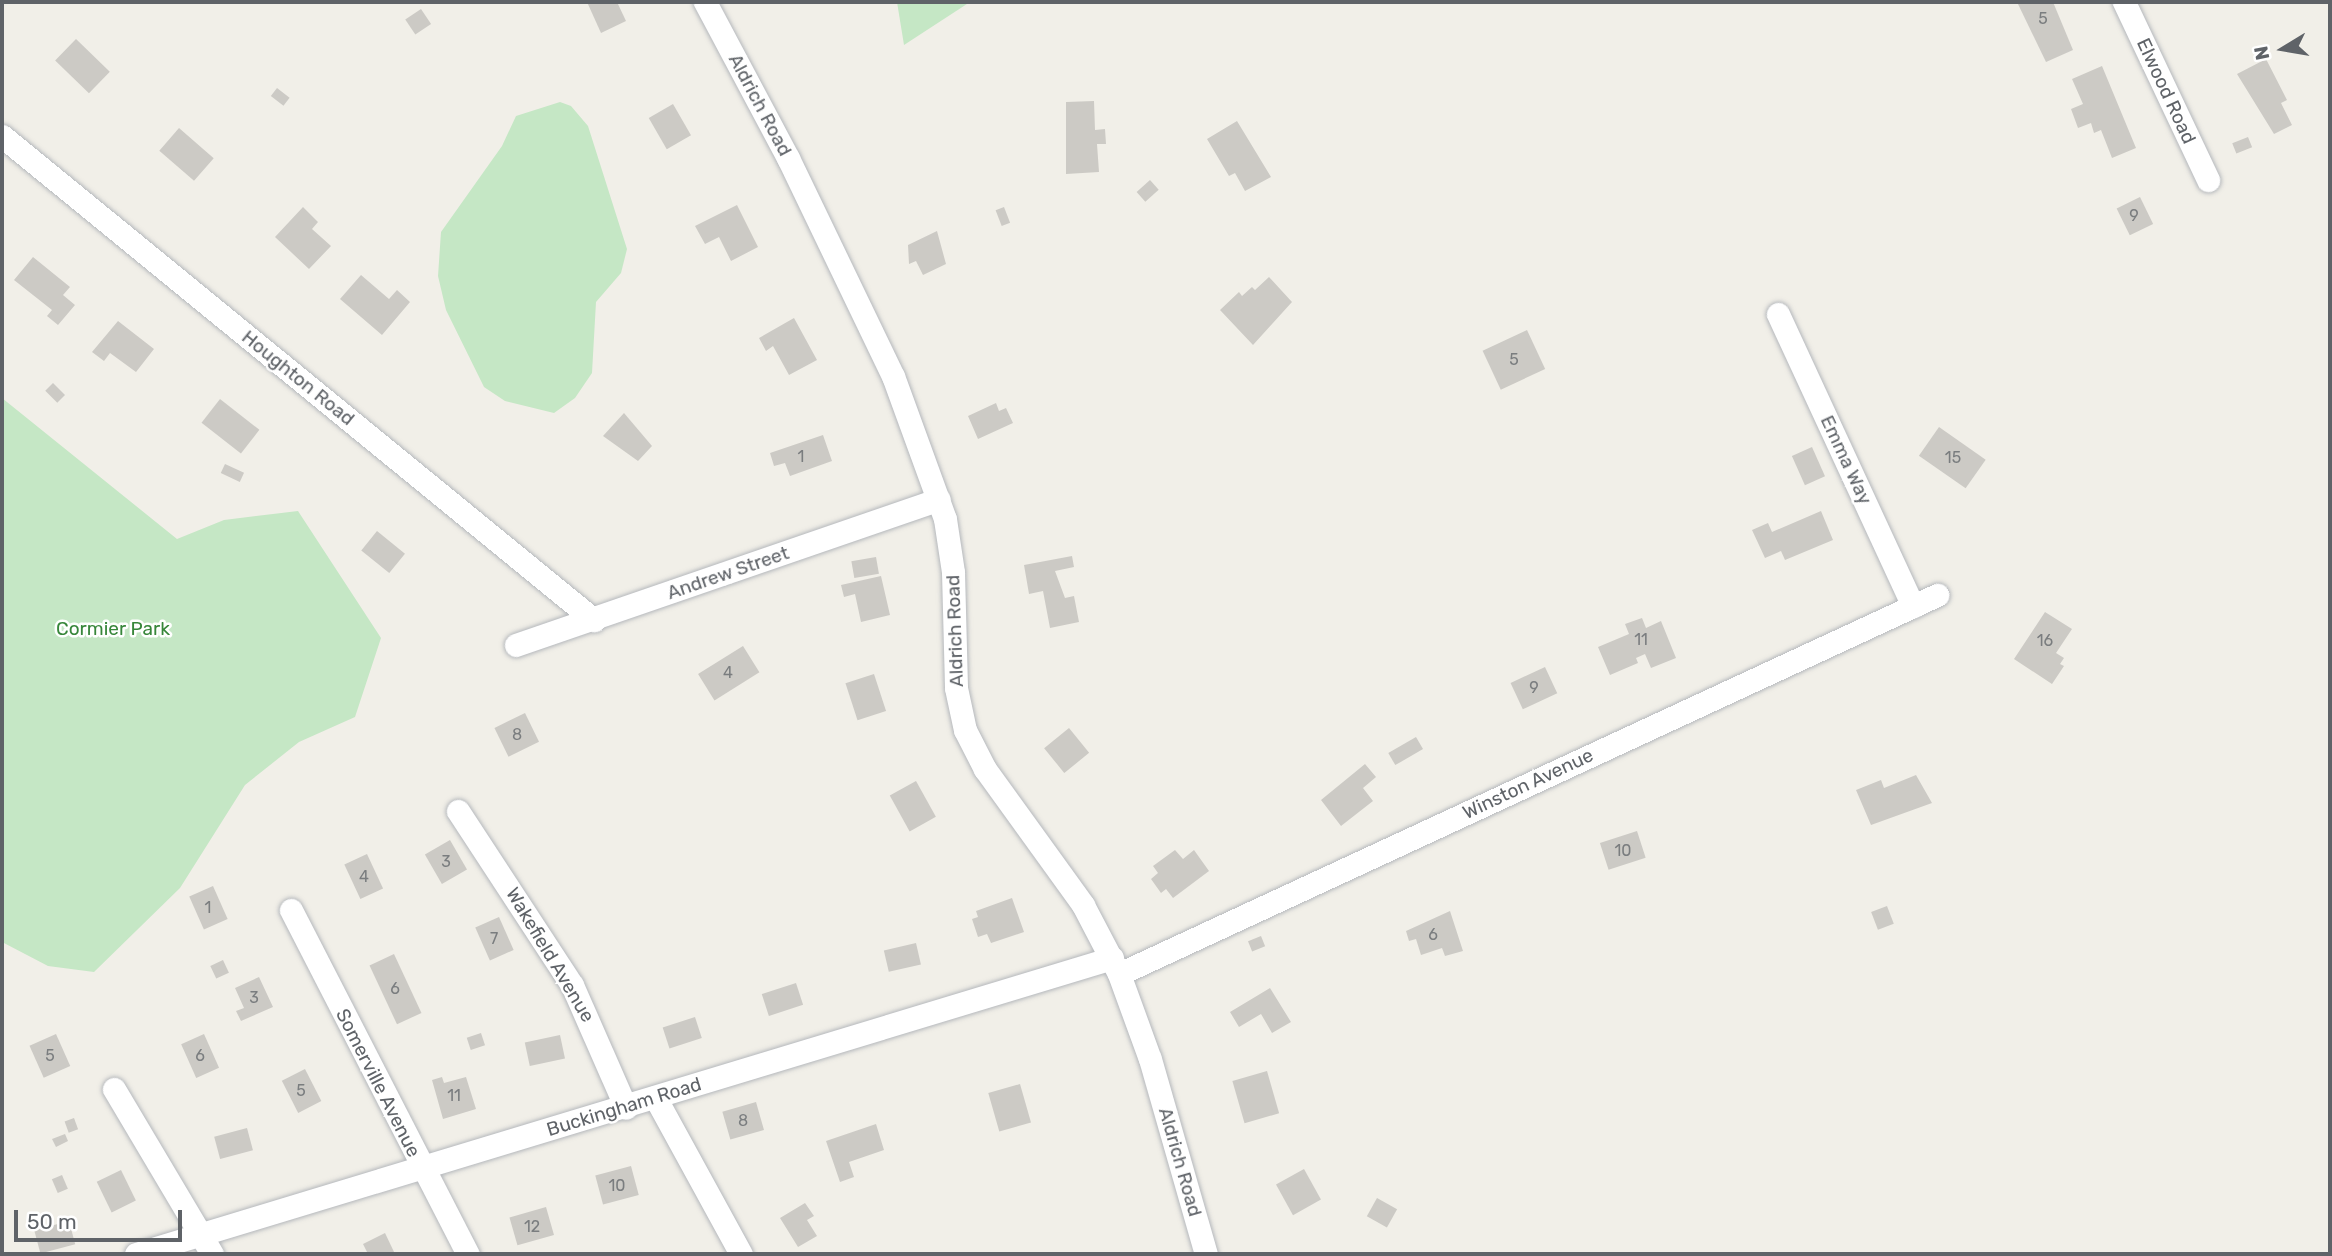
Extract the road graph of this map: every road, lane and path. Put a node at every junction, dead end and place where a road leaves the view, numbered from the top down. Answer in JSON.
{"nodes":[{"id":1,"x":705,"y":2,"type":"edge"},
{"id":2,"x":2124,"y":2,"type":"edge"},
{"id":3,"x":2,"y":136,"type":"edge"},
{"id":4,"x":2208,"y":180,"type":"dead end"},
{"id":5,"x":1778,"y":314,"type":"dead end"},
{"id":6,"x":939,"y":499,"type":"junction"},
{"id":7,"x":1937,"y":595,"type":"dead end"},
{"id":8,"x":1913,"y":606,"type":"junction"},
{"id":9,"x":594,"y":620,"type":"junction"},
{"id":10,"x":516,"y":645,"type":"dead end"},
{"id":11,"x":458,"y":811,"type":"dead end"},
{"id":12,"x":290,"y":910,"type":"dead end"},
{"id":13,"x":1116,"y":966,"type":"junction"},
{"id":14,"x":114,"y":1089,"type":"dead end"},
{"id":15,"x":655,"y":1097,"type":"junction"},
{"id":16,"x":626,"y":1108,"type":"junction"},
{"id":17,"x":420,"y":1168,"type":"junction"},
{"id":18,"x":207,"y":1244,"type":"edge"},
{"id":19,"x":135,"y":1254,"type":"edge"},
{"id":20,"x":468,"y":1254,"type":"edge"},
{"id":21,"x":741,"y":1254,"type":"edge"},
{"id":22,"x":1206,"y":1254,"type":"edge"}],
"edges":[{"from":1,"to":6,"type":"street","name":"Aldrich Road"},
{"from":2,"to":4,"type":"street","name":"Elwood Road"},
{"from":3,"to":9,"type":"street","name":"Houghton Road"},
{"from":5,"to":8,"type":"street","name":"Emma Way"},
{"from":6,"to":9,"type":"street","name":"Andrew Street"},
{"from":6,"to":13,"type":"street","name":"Aldrich Road"},
{"from":7,"to":8,"type":"street","name":"Winston Avenue"},
{"from":8,"to":13,"type":"street","name":"Winston Avenue"},
{"from":9,"to":10,"type":"street","name":"Andrew Street"},
{"from":11,"to":16,"type":"street","name":"Wakefield Avenue"},
{"from":12,"to":17,"type":"street","name":"Somerville Avenue"},
{"from":13,"to":15,"type":"street","name":"Buckingham Road"},
{"from":13,"to":22,"type":"street","name":"Aldrich Road"},
{"from":14,"to":18,"type":"street"},
{"from":15,"to":16,"type":"street","name":"Buckingham Road"},
{"from":15,"to":21,"type":"street"},
{"from":16,"to":17,"type":"street","name":"Buckingham Road"},
{"from":17,"to":18,"type":"street","name":"Buckingham Road"},
{"from":17,"to":20,"type":"street","name":"Somerville Avenue"},
{"from":18,"to":19,"type":"street","name":"Buckingham Road"}]}
